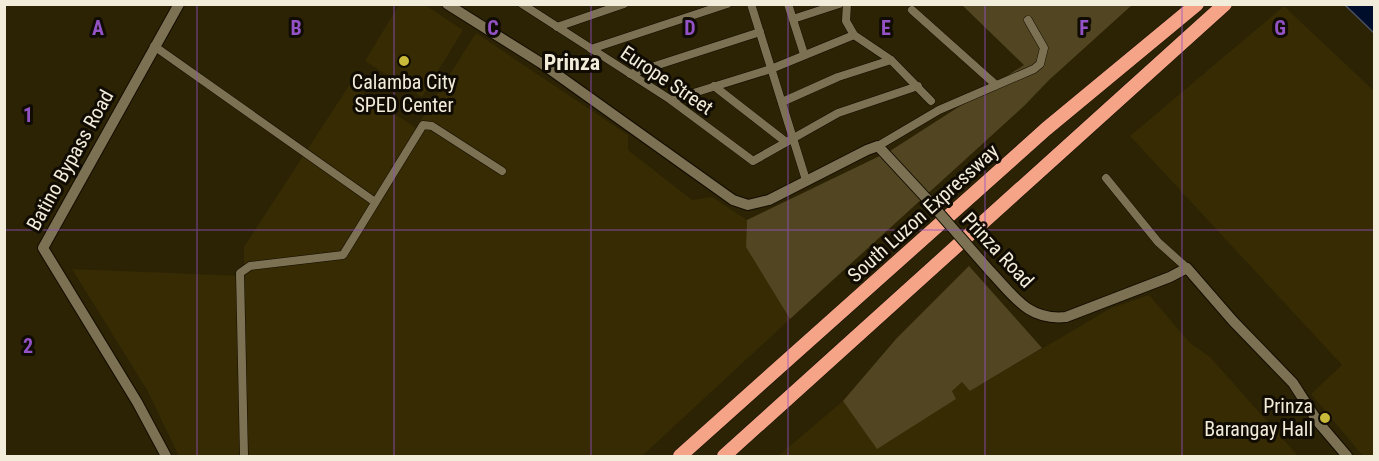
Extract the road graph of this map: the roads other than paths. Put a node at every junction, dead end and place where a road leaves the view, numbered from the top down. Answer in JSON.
{"nodes":[{"id":1,"x":179,"y":4,"type":"edge"},
{"id":2,"x":447,"y":4,"type":"edge"},
{"id":3,"x":522,"y":4,"type":"edge"},
{"id":4,"x":624,"y":4,"type":"edge"},
{"id":5,"x":727,"y":4,"type":"edge"},
{"id":6,"x":751,"y":4,"type":"edge"},
{"id":7,"x":788,"y":4,"type":"edge"},
{"id":8,"x":839,"y":4,"type":"edge"},
{"id":9,"x":847,"y":4,"type":"edge"},
{"id":10,"x":1197,"y":4,"type":"edge"},
{"id":11,"x":1225,"y":4,"type":"edge"},
{"id":12,"x":826,"y":6,"type":"edge"},
{"id":13,"x":912,"y":10,"type":"dead end"},
{"id":14,"x":793,"y":19,"type":"junction"},
{"id":15,"x":1028,"y":20,"type":"dead end"},
{"id":16,"x":557,"y":27,"type":"junction"},
{"id":17,"x":760,"y":32,"type":"junction"},
{"id":18,"x":854,"y":35,"type":"junction"},
{"id":19,"x":154,"y":46,"type":"junction"},
{"id":20,"x":591,"y":49,"type":"junction"},
{"id":21,"x":804,"y":54,"type":"junction"},
{"id":22,"x":891,"y":60,"type":"junction"},
{"id":23,"x":771,"y":69,"type":"junction"},
{"id":24,"x":630,"y":74,"type":"junction"},
{"id":25,"x":996,"y":85,"type":"junction"},
{"id":26,"x":714,"y":86,"type":"junction"},
{"id":27,"x":918,"y":86,"type":"junction"},
{"id":28,"x":671,"y":99,"type":"junction"},
{"id":29,"x":931,"y":101,"type":"dead end"},
{"id":30,"x":782,"y":102,"type":"junction"},
{"id":31,"x":790,"y":140,"type":"junction"},
{"id":32,"x":878,"y":147,"type":"junction"},
{"id":33,"x":502,"y":171,"type":"dead end"},
{"id":34,"x":1106,"y":178,"type":"dead end"},
{"id":35,"x":806,"y":180,"type":"junction"},
{"id":36,"x":375,"y":202,"type":"junction"},
{"id":37,"x":1186,"y":268,"type":"junction"},
{"id":38,"x":166,"y":456,"type":"edge"},
{"id":39,"x":244,"y":456,"type":"edge"},
{"id":40,"x":680,"y":456,"type":"edge"},
{"id":41,"x":724,"y":456,"type":"edge"},
{"id":42,"x":1347,"y":456,"type":"edge"}],
"edges":[{"from":1,"to":19,"type":"main road","name":"Batino Bypass Road"},
{"from":2,"to":35,"type":"main road"},
{"from":3,"to":16,"type":"street","name":"Europe Street"},
{"from":4,"to":16,"type":"street"},
{"from":5,"to":20,"type":"street"},
{"from":6,"to":17,"type":"street"},
{"from":7,"to":14,"type":"street"},
{"from":8,"to":12,"type":"street"},
{"from":9,"to":18,"type":"street"},
{"from":10,"to":40,"type":"highway","name":"South Luzon Expressway"},
{"from":11,"to":41,"type":"highway"},
{"from":12,"to":14,"type":"street"},
{"from":13,"to":25,"type":"street"},
{"from":14,"to":21,"type":"street"},
{"from":15,"to":25,"type":"street"},
{"from":16,"to":20,"type":"street","name":"Europe Street"},
{"from":17,"to":23,"type":"street"},
{"from":17,"to":24,"type":"street"},
{"from":18,"to":21,"type":"street"},
{"from":18,"to":22,"type":"street"},
{"from":19,"to":36,"type":"street"},
{"from":19,"to":38,"type":"main road","name":"Batino Bypass Road"},
{"from":20,"to":24,"type":"street","name":"Europe Street"},
{"from":21,"to":23,"type":"street"},
{"from":22,"to":27,"type":"street"},
{"from":22,"to":30,"type":"street"},
{"from":23,"to":26,"type":"street"},
{"from":23,"to":30,"type":"street"},
{"from":24,"to":28,"type":"street","name":"Europe Street"},
{"from":25,"to":32,"type":"street"},
{"from":26,"to":28,"type":"street"},
{"from":26,"to":31,"type":"street"},
{"from":27,"to":29,"type":"street"},
{"from":27,"to":31,"type":"street"},
{"from":28,"to":31,"type":"street","name":"Europe Street"},
{"from":30,"to":31,"type":"street"},
{"from":31,"to":35,"type":"street"},
{"from":32,"to":35,"type":"main road"},
{"from":32,"to":37,"type":"main road","name":"Prinza Road","bridge":true},
{"from":33,"to":36,"type":"street"},
{"from":34,"to":37,"type":"street"},
{"from":36,"to":39,"type":"street"},
{"from":37,"to":42,"type":"main road"}]}
